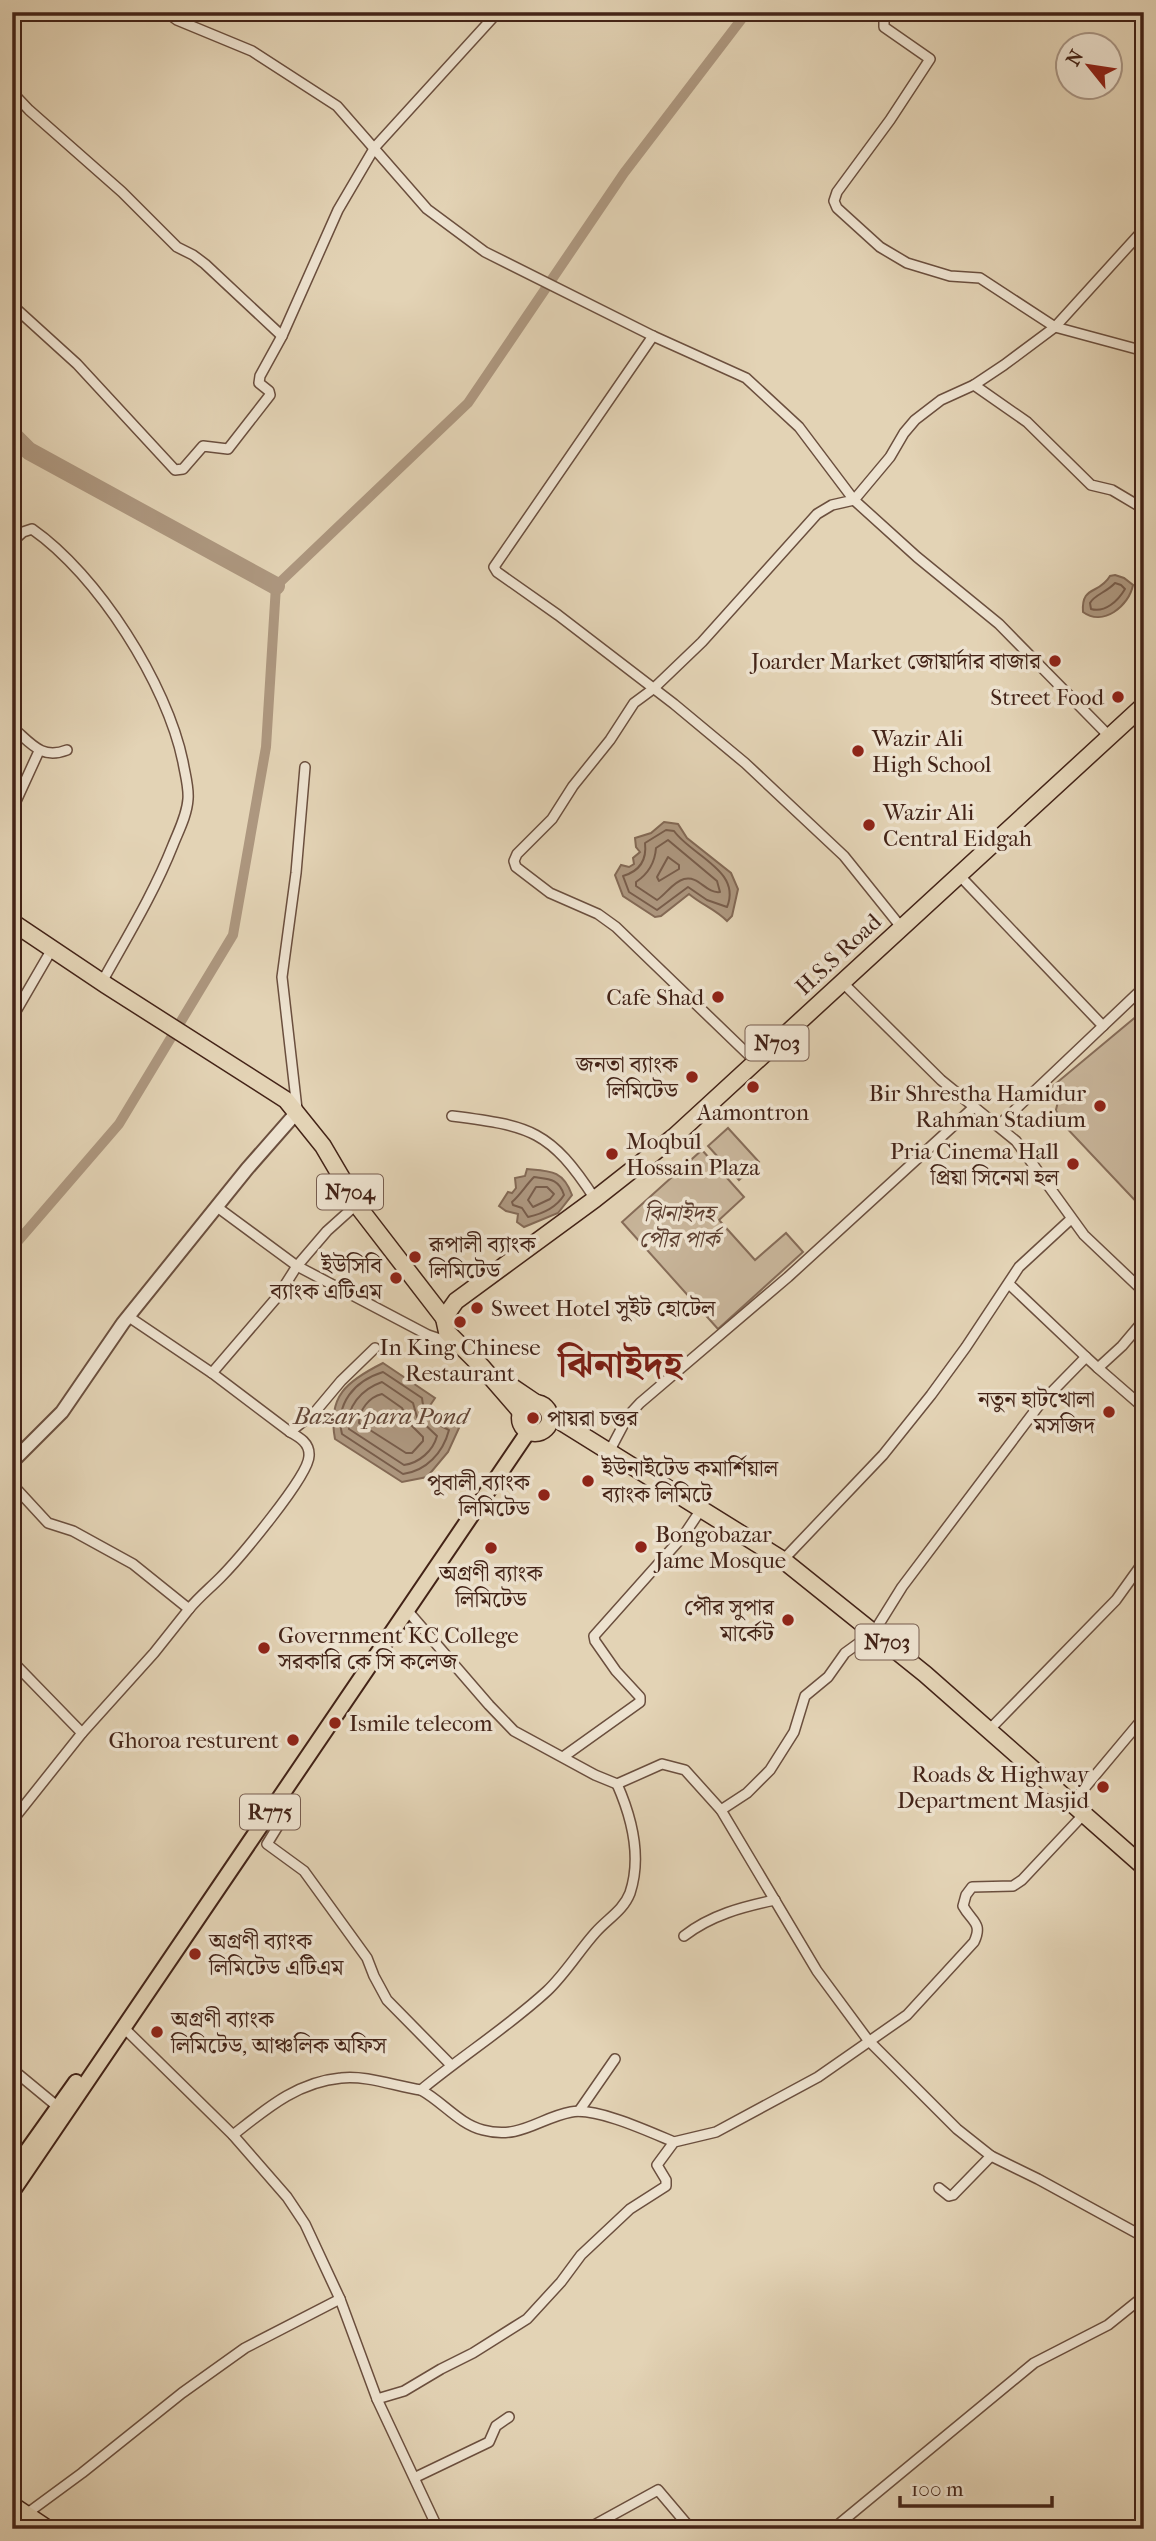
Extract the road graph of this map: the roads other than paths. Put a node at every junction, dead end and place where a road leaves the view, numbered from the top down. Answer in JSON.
{"nodes":[{"id":1,"x":166,"y":12,"type":"edge"},
{"id":2,"x":498,"y":12,"type":"edge"},
{"id":3,"x":888,"y":12,"type":"edge"},
{"id":4,"x":12,"y":92,"type":"edge"},
{"id":5,"x":375,"y":147,"type":"junction"},
{"id":6,"x":1144,"y":229,"type":"edge"},
{"id":7,"x":12,"y":305,"type":"edge"},
{"id":8,"x":1055,"y":327,"type":"junction"},
{"id":9,"x":282,"y":336,"type":"junction"},
{"id":10,"x":653,"y":336,"type":"junction"},
{"id":11,"x":1144,"y":351,"type":"edge"},
{"id":12,"x":974,"y":384,"type":"junction"},
{"id":13,"x":854,"y":500,"type":"junction"},
{"id":14,"x":1144,"y":509,"type":"edge"},
{"id":15,"x":12,"y":542,"type":"edge"},
{"id":16,"x":653,"y":689,"type":"junction"},
{"id":17,"x":1144,"y":705,"type":"edge"},
{"id":18,"x":12,"y":727,"type":"edge"},
{"id":19,"x":1110,"y":737,"type":"junction"},
{"id":20,"x":67,"y":750,"type":"dead end"},
{"id":21,"x":39,"y":751,"type":"junction"},
{"id":22,"x":305,"y":767,"type":"dead end"},
{"id":23,"x":12,"y":810,"type":"edge"},
{"id":24,"x":958,"y":875,"type":"junction"},
{"id":25,"x":12,"y":922,"type":"edge"},
{"id":26,"x":901,"y":927,"type":"junction"},
{"id":27,"x":52,"y":949,"type":"junction"},
{"id":28,"x":842,"y":982,"type":"junction"},
{"id":29,"x":104,"y":984,"type":"junction"},
{"id":30,"x":1144,"y":987,"type":"edge"},
{"id":31,"x":12,"y":1018,"type":"edge"},
{"id":32,"x":1102,"y":1026,"type":"junction"},
{"id":33,"x":756,"y":1062,"type":"junction"},
{"id":34,"x":974,"y":1107,"type":"junction"},
{"id":35,"x":297,"y":1112,"type":"junction"},
{"id":36,"x":452,"y":1116,"type":"dead end"},
{"id":37,"x":999,"y":1125,"type":"junction"},
{"id":38,"x":595,"y":1199,"type":"junction"},
{"id":39,"x":357,"y":1204,"type":"junction"},
{"id":40,"x":217,"y":1207,"type":"junction"},
{"id":41,"x":1071,"y":1219,"type":"junction"},
{"id":42,"x":297,"y":1266,"type":"junction"},
{"id":43,"x":1009,"y":1284,"type":"junction"},
{"id":44,"x":1144,"y":1292,"type":"edge"},
{"id":45,"x":129,"y":1317,"type":"junction"},
{"id":46,"x":444,"y":1318,"type":"junction"},
{"id":47,"x":1144,"y":1320,"type":"edge"},
{"id":48,"x":460,"y":1346,"type":"junction"},
{"id":49,"x":375,"y":1348,"type":"dead end"},
{"id":50,"x":1086,"y":1357,"type":"junction"},
{"id":51,"x":482,"y":1367,"type":"junction"},
{"id":52,"x":1098,"y":1368,"type":"junction"},
{"id":53,"x":212,"y":1373,"type":"junction"},
{"id":54,"x":536,"y":1403,"type":"junction"},
{"id":55,"x":1144,"y":1408,"type":"edge"},
{"id":56,"x":550,"y":1415,"type":"junction"},
{"id":57,"x":528,"y":1425,"type":"junction"},
{"id":58,"x":290,"y":1432,"type":"junction"},
{"id":59,"x":607,"y":1451,"type":"junction"},
{"id":60,"x":12,"y":1462,"type":"edge"},
{"id":61,"x":12,"y":1484,"type":"edge"},
{"id":62,"x":702,"y":1508,"type":"junction"},
{"id":63,"x":783,"y":1560,"type":"junction"},
{"id":64,"x":1144,"y":1560,"type":"edge"},
{"id":65,"x":1135,"y":1573,"type":"junction"},
{"id":66,"x":1144,"y":1582,"type":"edge"},
{"id":67,"x":189,"y":1609,"type":"junction"},
{"id":68,"x":407,"y":1609,"type":"junction"},
{"id":69,"x":874,"y":1632,"type":"junction"},
{"id":70,"x":12,"y":1661,"type":"edge"},
{"id":71,"x":1144,"y":1717,"type":"edge"},
{"id":72,"x":989,"y":1730,"type":"junction"},
{"id":73,"x":82,"y":1733,"type":"junction"},
{"id":74,"x":563,"y":1757,"type":"junction"},
{"id":75,"x":617,"y":1784,"type":"junction"},
{"id":76,"x":1078,"y":1809,"type":"junction"},
{"id":77,"x":721,"y":1810,"type":"junction"},
{"id":78,"x":268,"y":1815,"type":"junction"},
{"id":79,"x":12,"y":1821,"type":"edge"},
{"id":80,"x":1144,"y":1867,"type":"edge"},
{"id":81,"x":775,"y":1900,"type":"junction"},
{"id":82,"x":684,"y":1936,"type":"dead end"},
{"id":83,"x":124,"y":2028,"type":"junction"},
{"id":84,"x":868,"y":2040,"type":"junction"},
{"id":85,"x":615,"y":2059,"type":"dead end"},
{"id":86,"x":452,"y":2066,"type":"junction"},
{"id":87,"x":12,"y":2069,"type":"edge"},
{"id":88,"x":421,"y":2090,"type":"junction"},
{"id":89,"x":58,"y":2108,"type":"junction"},
{"id":90,"x":579,"y":2111,"type":"junction"},
{"id":91,"x":233,"y":2135,"type":"junction"},
{"id":92,"x":674,"y":2142,"type":"junction"},
{"id":93,"x":991,"y":2156,"type":"junction"},
{"id":94,"x":12,"y":2172,"type":"edge"},
{"id":95,"x":939,"y":2188,"type":"dead end"},
{"id":96,"x":12,"y":2192,"type":"edge"},
{"id":97,"x":1144,"y":2237,"type":"edge"},
{"id":98,"x":1144,"y":2296,"type":"edge"},
{"id":99,"x":340,"y":2299,"type":"junction"},
{"id":100,"x":377,"y":2399,"type":"junction"},
{"id":101,"x":509,"y":2417,"type":"dead end"},
{"id":102,"x":416,"y":2477,"type":"junction"},
{"id":103,"x":25,"y":2513,"type":"edge"},
{"id":104,"x":438,"y":2529,"type":"edge"},
{"id":105,"x":587,"y":2529,"type":"edge"},
{"id":106,"x":691,"y":2529,"type":"edge"},
{"id":107,"x":833,"y":2529,"type":"edge"}],
"edges":[{"from":1,"to":5,"type":"street"},
{"from":2,"to":5,"type":"street"},
{"from":3,"to":8,"type":"street"},
{"from":4,"to":9,"type":"street"},
{"from":5,"to":9,"type":"street"},
{"from":5,"to":10,"type":"street"},
{"from":6,"to":8,"type":"street"},
{"from":7,"to":9,"type":"street"},
{"from":8,"to":11,"type":"street"},
{"from":8,"to":12,"type":"street"},
{"from":10,"to":13,"type":"street"},
{"from":10,"to":16,"type":"street"},
{"from":12,"to":13,"type":"street"},
{"from":12,"to":14,"type":"street"},
{"from":13,"to":16,"type":"street"},
{"from":13,"to":19,"type":"street"},
{"from":15,"to":29,"type":"street"},
{"from":16,"to":26,"type":"street"},
{"from":16,"to":33,"type":"street"},
{"from":17,"to":19,"type":"highway","name":"H.S.S Road","number":"N703"},
{"from":18,"to":21,"type":"street"},
{"from":19,"to":24,"type":"highway","name":"H.S.S Road","number":"N703"},
{"from":20,"to":21,"type":"street"},
{"from":21,"to":23,"type":"street"},
{"from":22,"to":35,"type":"street"},
{"from":24,"to":26,"type":"highway","name":"H.S.S Road","number":"N703"},
{"from":24,"to":32,"type":"street"},
{"from":25,"to":27,"type":"highway","number":"N704"},
{"from":26,"to":28,"type":"highway","name":"H.S.S Road","number":"N703"},
{"from":27,"to":29,"type":"highway","number":"N704"},
{"from":27,"to":31,"type":"street"},
{"from":28,"to":33,"type":"highway","name":"H.S.S Road","number":"N703"},
{"from":28,"to":34,"type":"street"},
{"from":29,"to":35,"type":"highway","number":"N704"},
{"from":30,"to":32,"type":"street"},
{"from":32,"to":37,"type":"street"},
{"from":33,"to":38,"type":"highway","name":"H.S.S Road","number":"N703"},
{"from":34,"to":37,"type":"street"},
{"from":34,"to":59,"type":"street"},
{"from":35,"to":39,"type":"highway","number":"N704"},
{"from":35,"to":40,"type":"street"},
{"from":36,"to":38,"type":"street"},
{"from":37,"to":41,"type":"street"},
{"from":38,"to":46,"type":"highway","name":"H.S.S Road","number":"N703"},
{"from":39,"to":42,"type":"street"},
{"from":39,"to":46,"type":"highway","number":"N704"},
{"from":40,"to":42,"type":"street"},
{"from":40,"to":45,"type":"street"},
{"from":41,"to":43,"type":"street"},
{"from":41,"to":44,"type":"street"},
{"from":42,"to":48,"type":"street"},
{"from":42,"to":53,"type":"street"},
{"from":43,"to":50,"type":"street"},
{"from":43,"to":63,"type":"street"},
{"from":45,"to":53,"type":"street"},
{"from":45,"to":60,"type":"street"},
{"from":46,"to":48,"type":"highway","number":"N703"},
{"from":47,"to":52,"type":"street"},
{"from":48,"to":51,"type":"highway","number":"N703"},
{"from":49,"to":58,"type":"street"},
{"from":50,"to":52,"type":"street"},
{"from":50,"to":69,"type":"street"},
{"from":51,"to":54,"type":"highway","number":"N703"},
{"from":51,"to":57,"type":"highway","number":"N703"},
{"from":52,"to":55,"type":"street"},
{"from":53,"to":58,"type":"street"},
{"from":54,"to":56,"type":"highway","number":"N703"},
{"from":54,"to":57,"type":"highway"},
{"from":56,"to":57,"type":"highway"},
{"from":56,"to":59,"type":"highway","number":"N703"},
{"from":57,"to":59,"type":"highway","number":"N703"},
{"from":57,"to":68,"type":"main road","number":"R775"},
{"from":57,"to":89,"type":"main road","number":"R775"},
{"from":58,"to":67,"type":"street"},
{"from":59,"to":62,"type":"highway","number":"N703"},
{"from":61,"to":67,"type":"street"},
{"from":62,"to":63,"type":"highway","number":"N703"},
{"from":62,"to":74,"type":"street"},
{"from":63,"to":69,"type":"highway","number":"N703"},
{"from":64,"to":65,"type":"street"},
{"from":65,"to":66,"type":"street"},
{"from":65,"to":72,"type":"street"},
{"from":67,"to":73,"type":"street"},
{"from":68,"to":74,"type":"street"},
{"from":68,"to":78,"type":"main road","number":"R775"},
{"from":69,"to":72,"type":"highway","number":"N703"},
{"from":69,"to":77,"type":"street"},
{"from":70,"to":73,"type":"street"},
{"from":71,"to":76,"type":"street"},
{"from":72,"to":76,"type":"highway","number":"N703"},
{"from":73,"to":79,"type":"street"},
{"from":74,"to":75,"type":"street"},
{"from":75,"to":77,"type":"street"},
{"from":75,"to":86,"type":"street"},
{"from":76,"to":80,"type":"highway","number":"N703"},
{"from":76,"to":84,"type":"street"},
{"from":77,"to":81,"type":"street"},
{"from":78,"to":83,"type":"main road","number":"R775"},
{"from":78,"to":86,"type":"street"},
{"from":81,"to":82,"type":"street"},
{"from":81,"to":84,"type":"street"},
{"from":83,"to":91,"type":"street"},
{"from":83,"to":96,"type":"main road","number":"R775"},
{"from":84,"to":92,"type":"street"},
{"from":84,"to":93,"type":"street"},
{"from":85,"to":90,"type":"street"},
{"from":86,"to":88,"type":"street"},
{"from":87,"to":89,"type":"street"},
{"from":88,"to":90,"type":"street"},
{"from":88,"to":91,"type":"street"},
{"from":89,"to":94,"type":"main road","number":"R775"},
{"from":90,"to":92,"type":"street"},
{"from":91,"to":99,"type":"street"},
{"from":92,"to":100,"type":"street"},
{"from":93,"to":95,"type":"street"},
{"from":93,"to":97,"type":"street"},
{"from":98,"to":107,"type":"street"},
{"from":99,"to":100,"type":"street"},
{"from":99,"to":103,"type":"street"},
{"from":100,"to":102,"type":"street"},
{"from":101,"to":102,"type":"street"},
{"from":102,"to":104,"type":"street"},
{"from":105,"to":106,"type":"street"}]}
